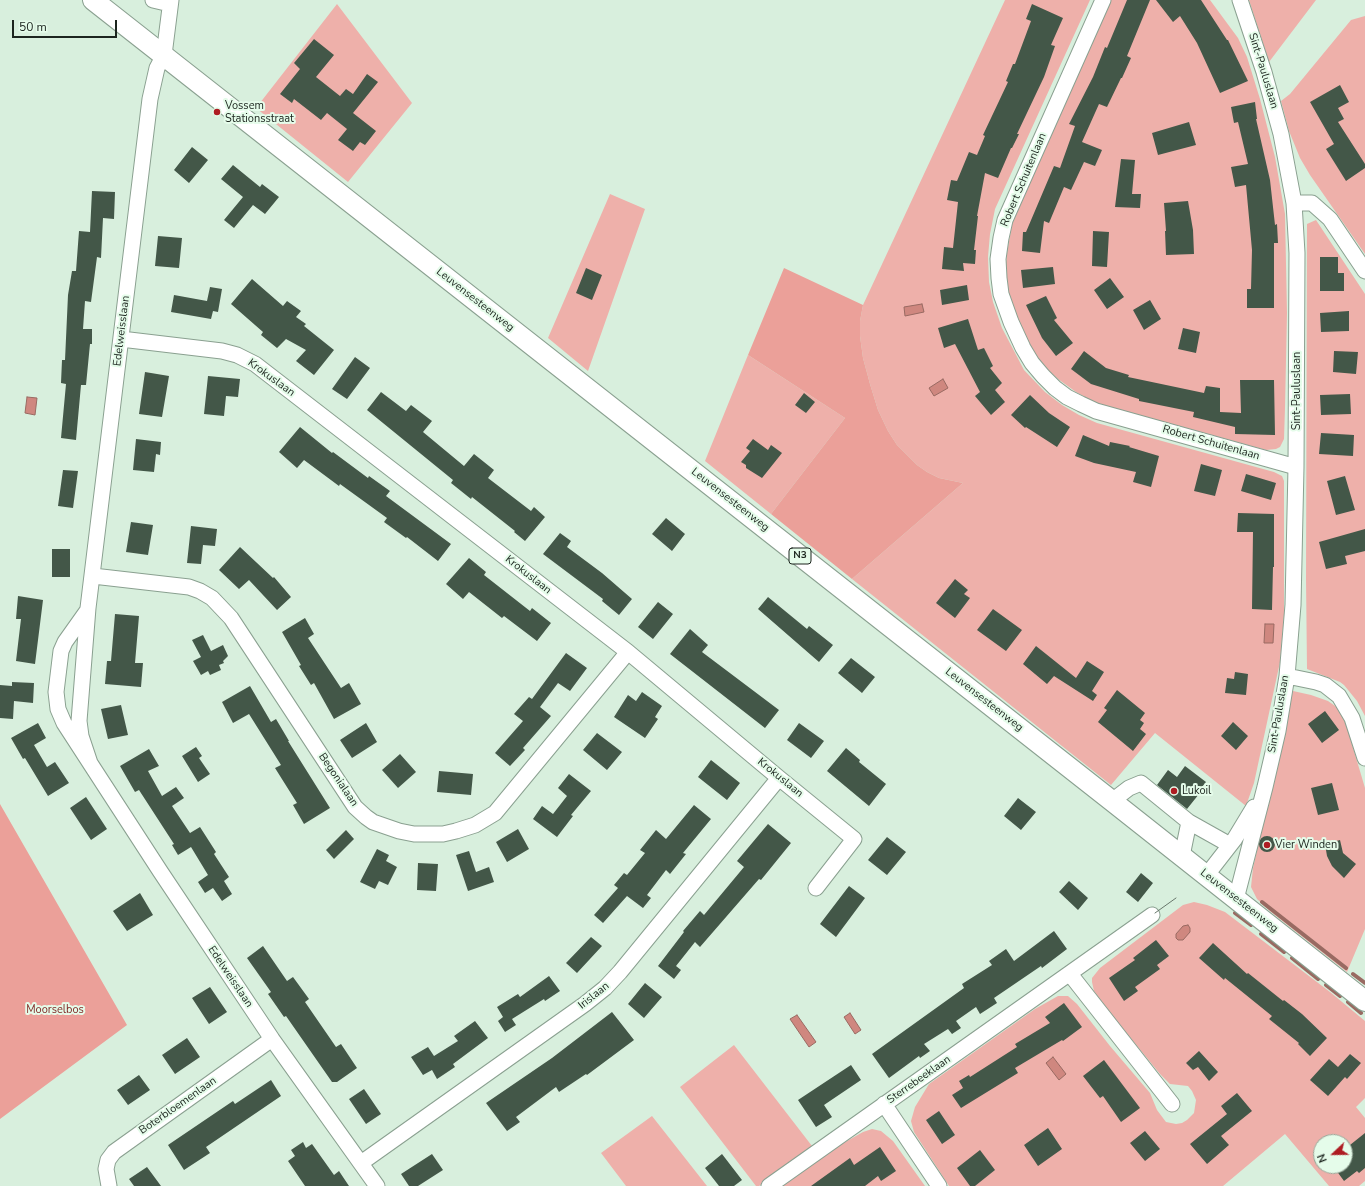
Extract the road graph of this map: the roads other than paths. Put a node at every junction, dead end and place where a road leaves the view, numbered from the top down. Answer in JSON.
{"nodes":[{"id":1,"x":93,"y":0,"type":"edge"},
{"id":2,"x":153,"y":0,"type":"edge"},
{"id":3,"x":1103,"y":0,"type":"edge"},
{"id":4,"x":1240,"y":0,"type":"edge"},
{"id":5,"x":170,"y":2,"type":"edge"},
{"id":6,"x":164,"y":55,"type":"junction"},
{"id":7,"x":1294,"y":203,"type":"junction"},
{"id":8,"x":1365,"y":271,"type":"edge"},
{"id":9,"x":121,"y":339,"type":"junction"},
{"id":10,"x":1296,"y":467,"type":"junction"},
{"id":11,"x":93,"y":576,"type":"junction"},
{"id":12,"x":88,"y":608,"type":"junction"},
{"id":13,"x":628,"y":652,"type":"junction"},
{"id":14,"x":61,"y":656,"type":"junction"},
{"id":15,"x":83,"y":662,"type":"junction"},
{"id":16,"x":1287,"y":676,"type":"junction"},
{"id":17,"x":56,"y":692,"type":"junction"},
{"id":18,"x":80,"y":694,"type":"junction"},
{"id":19,"x":1362,"y":740,"type":"edge"},
{"id":20,"x":1365,"y":758,"type":"edge"},
{"id":21,"x":90,"y":763,"type":"junction"},
{"id":22,"x":779,"y":778,"type":"junction"},
{"id":23,"x":1265,"y":787,"type":"junction"},
{"id":24,"x":1112,"y":801,"type":"junction"},
{"id":25,"x":1189,"y":822,"type":"junction"},
{"id":26,"x":1230,"y":845,"type":"junction"},
{"id":27,"x":1182,"y":856,"type":"junction"},
{"id":28,"x":1206,"y":876,"type":"junction"},
{"id":29,"x":816,"y":888,"type":"dead end"},
{"id":30,"x":1236,"y":899,"type":"junction"},
{"id":31,"x":1152,"y":915,"type":"dead end"},
{"id":32,"x":1070,"y":974,"type":"junction"},
{"id":33,"x":1365,"y":1002,"type":"edge"},
{"id":34,"x":272,"y":1039,"type":"junction"},
{"id":35,"x":884,"y":1104,"type":"junction"},
{"id":36,"x":1172,"y":1104,"type":"dead end"},
{"id":37,"x":361,"y":1163,"type":"junction"},
{"id":38,"x":109,"y":1186,"type":"edge"},
{"id":39,"x":378,"y":1186,"type":"edge"},
{"id":40,"x":769,"y":1186,"type":"edge"},
{"id":41,"x":939,"y":1186,"type":"edge"}],
"edges":[{"from":1,"to":6,"type":"main road","name":"Leuvensesteenweg","number":"N3"},
{"from":2,"to":5,"type":"street"},
{"from":3,"to":10,"type":"street","name":"Robert Schuitenlaan"},
{"from":4,"to":7,"type":"street","name":"Sint-Pauluslaan"},
{"from":5,"to":6,"type":"street","name":"Edelweisslaan"},
{"from":6,"to":9,"type":"street","name":"Edelweisslaan"},
{"from":6,"to":24,"type":"main road","name":"Leuvensesteenweg","number":"N3"},
{"from":7,"to":8,"type":"street"},
{"from":7,"to":10,"type":"street","name":"Sint-Pauluslaan"},
{"from":9,"to":11,"type":"street","name":"Edelweisslaan"},
{"from":9,"to":13,"type":"street","name":"Krokuslaan"},
{"from":10,"to":16,"type":"street","name":"Sint-Pauluslaan"},
{"from":11,"to":12,"type":"street","name":"Edelweisslaan"},
{"from":11,"to":13,"type":"street","name":"Begonialaan"},
{"from":12,"to":14,"type":"street","name":"Edelweisslaan"},
{"from":12,"to":15,"type":"street","name":"Edelweisslaan"},
{"from":13,"to":22,"type":"street","name":"Krokuslaan"},
{"from":14,"to":15,"type":"street"},
{"from":14,"to":17,"type":"street","name":"Edelweisslaan"},
{"from":15,"to":18,"type":"street","name":"Edelweisslaan"},
{"from":16,"to":19,"type":"street"},
{"from":16,"to":23,"type":"street","name":"Sint-Pauluslaan"},
{"from":17,"to":18,"type":"street"},
{"from":17,"to":21,"type":"street","name":"Edelweisslaan"},
{"from":18,"to":21,"type":"street","name":"Edelweisslaan"},
{"from":19,"to":20,"type":"street"},
{"from":21,"to":34,"type":"street","name":"Edelweisslaan"},
{"from":22,"to":29,"type":"street","name":"Krokuslaan"},
{"from":22,"to":37,"type":"street","name":"Irislaan"},
{"from":23,"to":26,"type":"street","name":"Sint-Pauluslaan"},
{"from":23,"to":30,"type":"street","name":"Sint-Pauluslaan"},
{"from":24,"to":25,"type":"street"},
{"from":24,"to":27,"type":"main road","name":"Leuvensesteenweg","number":"N3"},
{"from":25,"to":26,"type":"street"},
{"from":25,"to":27,"type":"street"},
{"from":26,"to":28,"type":"street","name":"Sint-Pauluslaan"},
{"from":27,"to":28,"type":"main road","name":"Leuvensesteenweg","number":"N3"},
{"from":28,"to":30,"type":"main road","name":"Leuvensesteenweg","number":"N3"},
{"from":30,"to":33,"type":"main road","name":"Leuvensesteenweg","number":"N3"},
{"from":31,"to":32,"type":"street","name":"Sterrebeeklaan"},
{"from":32,"to":35,"type":"street","name":"Sterrebeeklaan"},
{"from":32,"to":36,"type":"street"},
{"from":34,"to":37,"type":"street","name":"Edelweisslaan"},
{"from":34,"to":38,"type":"street","name":"Boterbloemenlaan"},
{"from":35,"to":40,"type":"street","name":"Sterrebeeklaan"},
{"from":35,"to":41,"type":"street"},
{"from":37,"to":39,"type":"street","name":"Edelweisslaan"}]}
